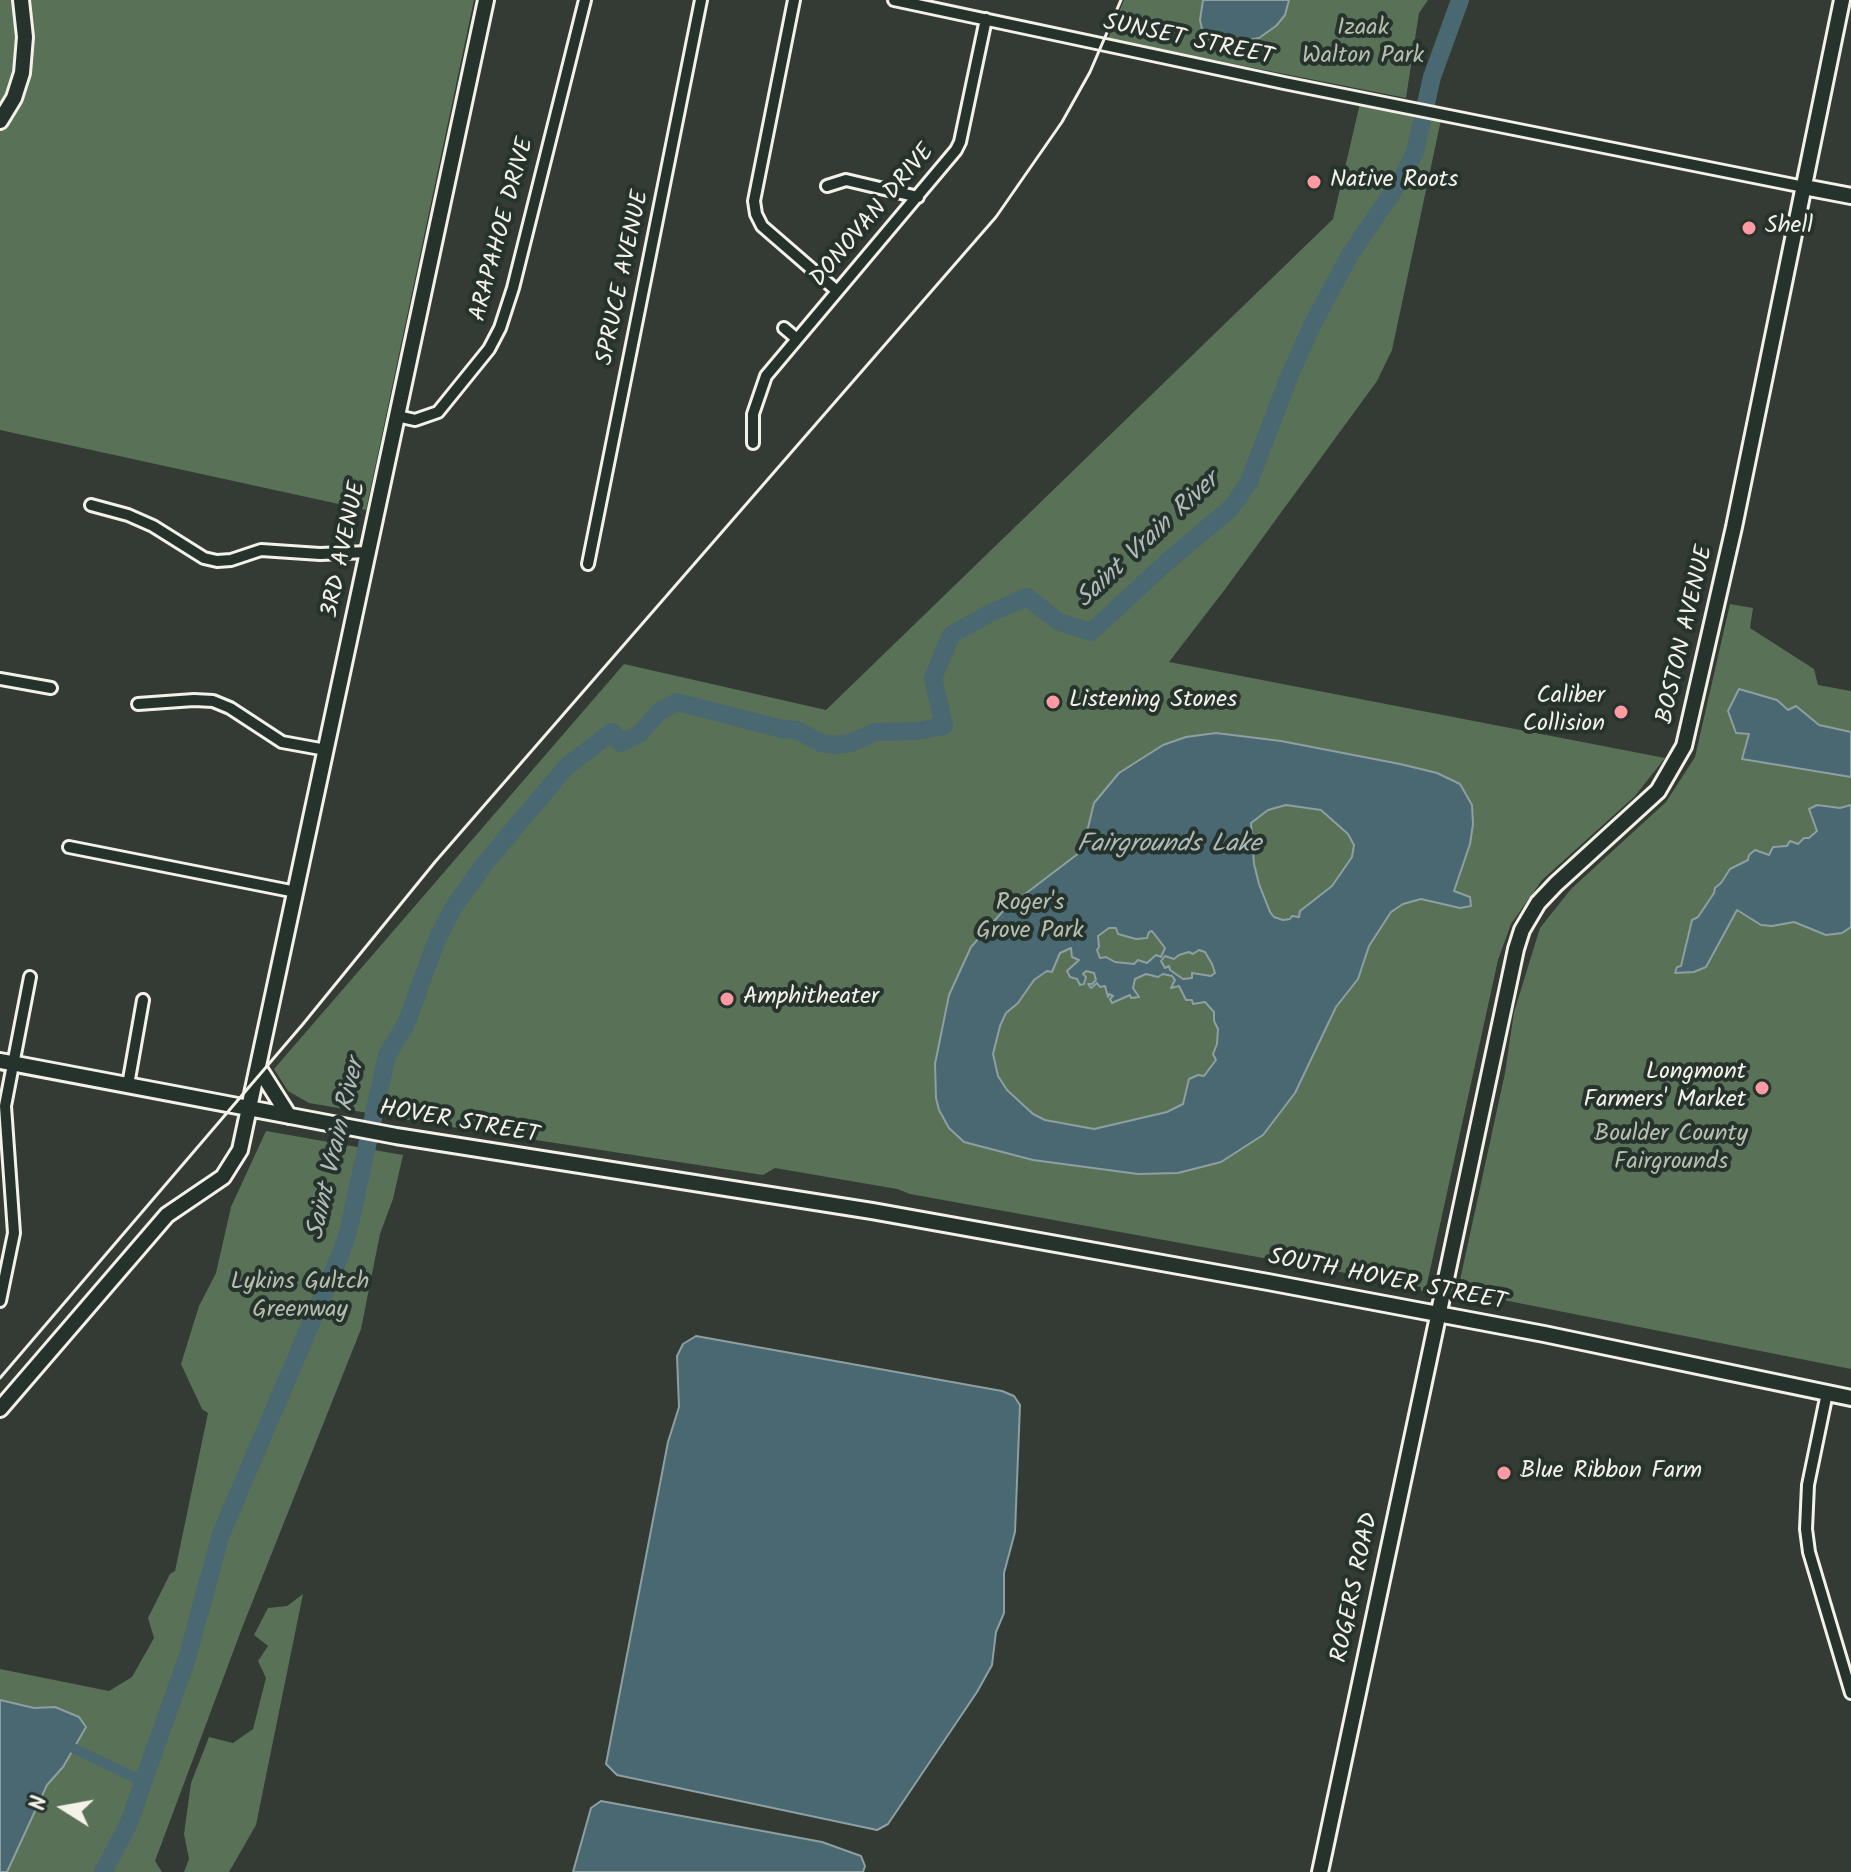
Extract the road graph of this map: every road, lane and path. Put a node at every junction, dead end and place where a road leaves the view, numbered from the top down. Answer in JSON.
{"nodes":[{"id":1,"x":21,"y":0,"type":"edge"},
{"id":2,"x":486,"y":0,"type":"edge"},
{"id":3,"x":585,"y":0,"type":"edge"},
{"id":4,"x":701,"y":0,"type":"edge"},
{"id":5,"x":794,"y":0,"type":"edge"},
{"id":6,"x":894,"y":0,"type":"edge"},
{"id":7,"x":1842,"y":0,"type":"edge"},
{"id":8,"x":986,"y":19,"type":"junction"},
{"id":9,"x":0,"y":121,"type":"edge"},
{"id":10,"x":827,"y":186,"type":"dead end"},
{"id":11,"x":1804,"y":187,"type":"junction"},
{"id":12,"x":1851,"y":196,"type":"edge"},
{"id":13,"x":918,"y":197,"type":"junction"},
{"id":14,"x":837,"y":291,"type":"junction"},
{"id":15,"x":784,"y":328,"type":"dead end"},
{"id":16,"x":797,"y":339,"type":"junction"},
{"id":17,"x":397,"y":416,"type":"junction"},
{"id":18,"x":753,"y":443,"type":"dead end"},
{"id":19,"x":91,"y":505,"type":"dead end"},
{"id":20,"x":368,"y":552,"type":"junction"},
{"id":21,"x":588,"y":564,"type":"dead end"},
{"id":22,"x":0,"y":679,"type":"edge"},
{"id":23,"x":51,"y":688,"type":"dead end"},
{"id":24,"x":138,"y":704,"type":"dead end"},
{"id":25,"x":326,"y":750,"type":"junction"},
{"id":26,"x":69,"y":847,"type":"dead end"},
{"id":27,"x":296,"y":892,"type":"junction"},
{"id":28,"x":30,"y":977,"type":"dead end"},
{"id":29,"x":143,"y":1000,"type":"dead end"},
{"id":30,"x":6,"y":1062,"type":"edge"},
{"id":31,"x":258,"y":1067,"type":"junction"},
{"id":32,"x":128,"y":1085,"type":"junction"},
{"id":33,"x":249,"y":1108,"type":"junction"},
{"id":34,"x":289,"y":1116,"type":"junction"},
{"id":35,"x":5,"y":1178,"type":"edge"},
{"id":36,"x":913,"y":1218,"type":"joint"},
{"id":37,"x":0,"y":1301,"type":"edge"},
{"id":38,"x":1437,"y":1314,"type":"junction"},
{"id":39,"x":1827,"y":1393,"type":"junction"},
{"id":40,"x":1851,"y":1398,"type":"edge"},
{"id":41,"x":0,"y":1409,"type":"edge"},
{"id":42,"x":1851,"y":1693,"type":"edge"},
{"id":43,"x":1320,"y":1872,"type":"edge"}],
"edges":[{"from":1,"to":9,"type":"street"},
{"from":2,"to":17,"type":"street","name":"3RD AVENUE"},
{"from":3,"to":17,"type":"street","name":"ARAPAHOE DRIVE"},
{"from":4,"to":21,"type":"street","name":"SPRUCE AVENUE"},
{"from":5,"to":14,"type":"street"},
{"from":6,"to":8,"type":"street","name":"SUNSET STREET"},
{"from":7,"to":11,"type":"street","name":"BOSTON AVENUE"},
{"from":8,"to":11,"type":"street","name":"SUNSET STREET"},
{"from":8,"to":13,"type":"street","name":"DONOVAN DRIVE"},
{"from":10,"to":13,"type":"street"},
{"from":11,"to":12,"type":"street"},
{"from":11,"to":38,"type":"street","name":"BOSTON AVENUE"},
{"from":13,"to":14,"type":"street","name":"DONOVAN DRIVE"},
{"from":14,"to":16,"type":"street","name":"DONOVAN DRIVE"},
{"from":15,"to":16,"type":"street"},
{"from":16,"to":18,"type":"street","name":"DONOVAN DRIVE"},
{"from":17,"to":20,"type":"street","name":"3RD AVENUE"},
{"from":19,"to":20,"type":"street"},
{"from":20,"to":25,"type":"street","name":"3RD AVENUE"},
{"from":22,"to":23,"type":"street"},
{"from":24,"to":25,"type":"street"},
{"from":25,"to":27,"type":"street","name":"3RD AVENUE"},
{"from":26,"to":27,"type":"street"},
{"from":27,"to":31,"type":"street","name":"3RD AVENUE"},
{"from":28,"to":30,"type":"street"},
{"from":29,"to":32,"type":"street"},
{"from":30,"to":32,"type":"street","name":"HOVER STREET"},
{"from":30,"to":35,"type":"street"},
{"from":31,"to":33,"type":"street","name":"3RD AVENUE"},
{"from":31,"to":34,"type":"street"},
{"from":32,"to":33,"type":"street","name":"HOVER STREET"},
{"from":33,"to":34,"type":"street","name":"HOVER STREET"},
{"from":33,"to":41,"type":"street","name":"3RD AVENUE"},
{"from":34,"to":36,"type":"street","name":"HOVER STREET"},
{"from":35,"to":37,"type":"street"},
{"from":36,"to":38,"type":"street","name":"SOUTH HOVER STREET"},
{"from":38,"to":39,"type":"street","name":"SOUTH HOVER STREET"},
{"from":38,"to":43,"type":"street","name":"ROGERS ROAD"},
{"from":39,"to":40,"type":"street","name":"SOUTH HOVER STREET"},
{"from":39,"to":42,"type":"street"}]}
